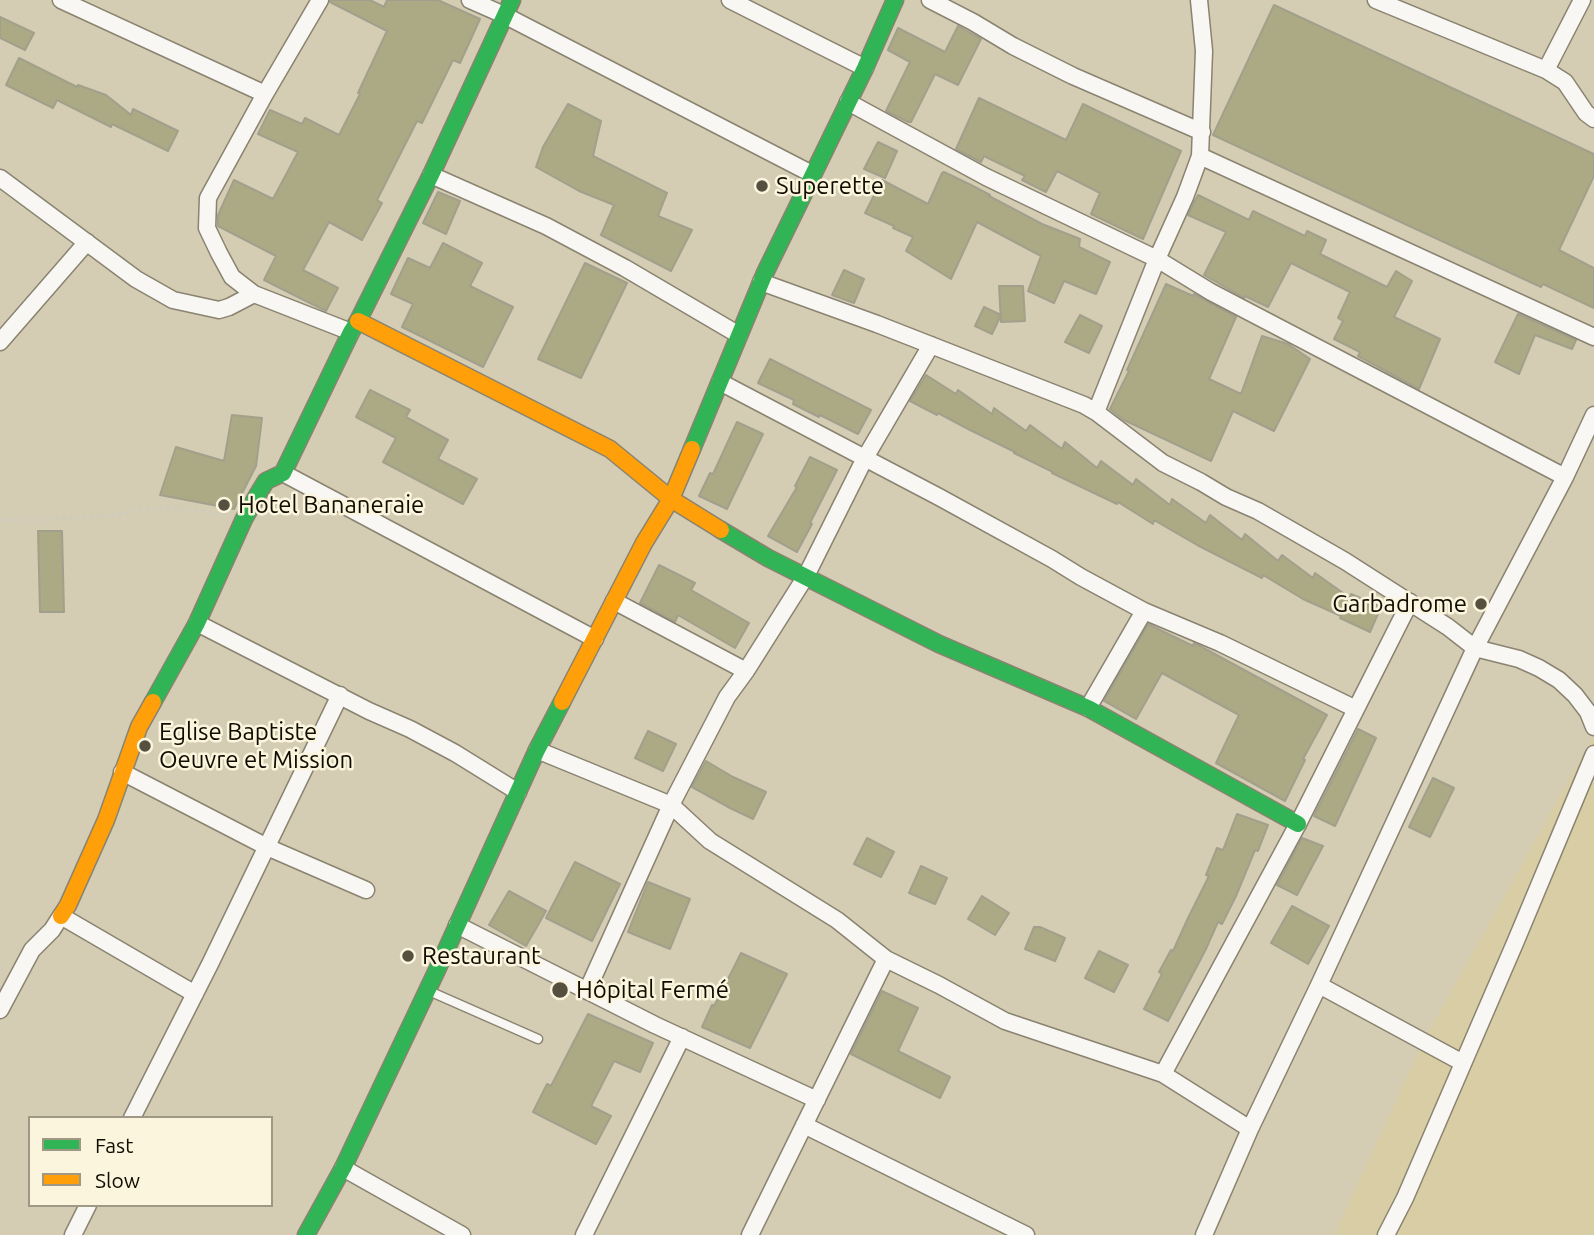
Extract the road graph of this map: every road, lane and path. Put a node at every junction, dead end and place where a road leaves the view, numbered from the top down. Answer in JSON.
{"nodes":[{"id":1,"x":61,"y":0,"type":"edge"},
{"id":2,"x":320,"y":0,"type":"edge"},
{"id":3,"x":470,"y":0,"type":"edge"},
{"id":4,"x":730,"y":0,"type":"edge"},
{"id":5,"x":895,"y":0,"type":"edge"},
{"id":6,"x":930,"y":0,"type":"edge"},
{"id":7,"x":1199,"y":0,"type":"edge"},
{"id":8,"x":1376,"y":0,"type":"edge"},
{"id":9,"x":1582,"y":0,"type":"edge"},
{"id":10,"x":508,"y":8,"type":"edge"},
{"id":11,"x":865,"y":68,"type":"junction"},
{"id":12,"x":1546,"y":70,"type":"junction"},
{"id":13,"x":265,"y":94,"type":"junction"},
{"id":14,"x":848,"y":102,"type":"junction"},
{"id":15,"x":1594,"y":119,"type":"edge"},
{"id":16,"x":1202,"y":132,"type":"junction"},
{"id":17,"x":1200,"y":156,"type":"junction"},
{"id":18,"x":812,"y":174,"type":"junction"},
{"id":19,"x":431,"y":175,"type":"junction"},
{"id":20,"x":0,"y":178,"type":"edge"},
{"id":21,"x":87,"y":242,"type":"junction"},
{"id":22,"x":1157,"y":259,"type":"junction"},
{"id":23,"x":761,"y":282,"type":"junction"},
{"id":24,"x":254,"y":294,"type":"junction"},
{"id":25,"x":355,"y":327,"type":"junction"},
{"id":26,"x":739,"y":335,"type":"junction"},
{"id":27,"x":1594,"y":337,"type":"edge"},
{"id":28,"x":0,"y":342,"type":"edge"},
{"id":29,"x":931,"y":345,"type":"junction"},
{"id":30,"x":719,"y":382,"type":"junction"},
{"id":31,"x":1096,"y":412,"type":"junction"},
{"id":32,"x":1594,"y":415,"type":"edge"},
{"id":33,"x":864,"y":458,"type":"junction"},
{"id":34,"x":283,"y":472,"type":"junction"},
{"id":35,"x":1566,"y":477,"type":"junction"},
{"id":36,"x":671,"y":499,"type":"junction"},
{"id":37,"x":244,"y":519,"type":"junction"},
{"id":38,"x":0,"y":520,"type":"edge"},
{"id":39,"x":806,"y":576,"type":"junction"},
{"id":40,"x":614,"y":601,"type":"junction"},
{"id":41,"x":1410,"y":603,"type":"junction"},
{"id":42,"x":1144,"y":611,"type":"junction"},
{"id":43,"x":197,"y":623,"type":"junction"},
{"id":44,"x":595,"y":639,"type":"junction"},
{"id":45,"x":1475,"y":648,"type":"junction"},
{"id":46,"x":746,"y":671,"type":"junction"},
{"id":47,"x":340,"y":695,"type":"junction"},
{"id":48,"x":1088,"y":708,"type":"junction"},
{"id":49,"x":1356,"y":709,"type":"junction"},
{"id":50,"x":1594,"y":727,"type":"edge"},
{"id":51,"x":537,"y":750,"type":"junction"},
{"id":52,"x":1594,"y":754,"type":"edge"},
{"id":53,"x":122,"y":772,"type":"junction"},
{"id":54,"x":518,"y":792,"type":"junction"},
{"id":55,"x":671,"y":805,"type":"junction"},
{"id":56,"x":1298,"y":824,"type":"junction"},
{"id":57,"x":267,"y":847,"type":"junction"},
{"id":58,"x":366,"y":890,"type":"dead end"},
{"id":59,"x":61,"y":916,"type":"junction"},
{"id":60,"x":457,"y":925,"type":"junction"},
{"id":61,"x":886,"y":959,"type":"junction"},
{"id":62,"x":1319,"y":985,"type":"junction"},
{"id":63,"x":428,"y":990,"type":"junction"},
{"id":64,"x":587,"y":990,"type":"junction"},
{"id":65,"x":195,"y":994,"type":"junction"},
{"id":66,"x":0,"y":1010,"type":"edge"},
{"id":67,"x":682,"y":1037,"type":"junction"},
{"id":68,"x":538,"y":1039,"type":"dead end"},
{"id":69,"x":1464,"y":1063,"type":"junction"},
{"id":70,"x":1163,"y":1073,"type":"junction"},
{"id":71,"x":817,"y":1100,"type":"junction"},
{"id":72,"x":133,"y":1116,"type":"edge"},
{"id":73,"x":804,"y":1125,"type":"junction"},
{"id":74,"x":1250,"y":1129,"type":"junction"},
{"id":75,"x":343,"y":1168,"type":"junction"},
{"id":76,"x":87,"y":1207,"type":"edge"},
{"id":77,"x":74,"y":1235,"type":"edge"},
{"id":78,"x":306,"y":1235,"type":"edge"},
{"id":79,"x":462,"y":1235,"type":"edge"},
{"id":80,"x":584,"y":1235,"type":"edge"},
{"id":81,"x":750,"y":1235,"type":"edge"},
{"id":82,"x":1026,"y":1235,"type":"edge"},
{"id":83,"x":1205,"y":1235,"type":"edge"},
{"id":84,"x":1386,"y":1235,"type":"edge"}],
"edges":[{"from":1,"to":13,"type":"street"},
{"from":2,"to":13,"type":"street"},
{"from":3,"to":10,"type":"street"},
{"from":4,"to":11,"type":"street"},
{"from":5,"to":11,"type":"street"},
{"from":6,"to":16,"type":"street"},
{"from":7,"to":16,"type":"street"},
{"from":8,"to":12,"type":"street"},
{"from":9,"to":12,"type":"street"},
{"from":10,"to":18,"type":"street"},
{"from":10,"to":19,"type":"street"},
{"from":11,"to":14,"type":"street"},
{"from":12,"to":15,"type":"street"},
{"from":13,"to":24,"type":"street"},
{"from":14,"to":18,"type":"street"},
{"from":14,"to":22,"type":"street"},
{"from":16,"to":17,"type":"street"},
{"from":17,"to":22,"type":"street"},
{"from":17,"to":27,"type":"street"},
{"from":18,"to":23,"type":"street"},
{"from":19,"to":25,"type":"street"},
{"from":19,"to":26,"type":"street"},
{"from":20,"to":21,"type":"street"},
{"from":21,"to":24,"type":"street"},
{"from":21,"to":28,"type":"street"},
{"from":22,"to":31,"type":"street"},
{"from":22,"to":35,"type":"street"},
{"from":23,"to":26,"type":"street"},
{"from":23,"to":29,"type":"street"},
{"from":24,"to":25,"type":"street"},
{"from":25,"to":34,"type":"street"},
{"from":25,"to":36,"type":"street"},
{"from":26,"to":30,"type":"street"},
{"from":29,"to":31,"type":"street"},
{"from":29,"to":33,"type":"street"},
{"from":30,"to":33,"type":"street"},
{"from":30,"to":36,"type":"street"},
{"from":31,"to":41,"type":"street"},
{"from":32,"to":35,"type":"street"},
{"from":33,"to":39,"type":"street"},
{"from":33,"to":42,"type":"street"},
{"from":34,"to":37,"type":"street"},
{"from":34,"to":44,"type":"street"},
{"from":35,"to":45,"type":"street"},
{"from":36,"to":39,"type":"street"},
{"from":36,"to":40,"type":"street"},
{"from":37,"to":38,"type":"path"},
{"from":37,"to":43,"type":"street"},
{"from":39,"to":46,"type":"street"},
{"from":39,"to":48,"type":"street"},
{"from":40,"to":44,"type":"street"},
{"from":40,"to":46,"type":"street"},
{"from":41,"to":45,"type":"street"},
{"from":41,"to":49,"type":"street"},
{"from":42,"to":48,"type":"street"},
{"from":42,"to":49,"type":"street"},
{"from":43,"to":47,"type":"street"},
{"from":43,"to":53,"type":"street"},
{"from":44,"to":51,"type":"street"},
{"from":45,"to":50,"type":"street"},
{"from":45,"to":62,"type":"street"},
{"from":46,"to":55,"type":"street"},
{"from":47,"to":54,"type":"street"},
{"from":47,"to":57,"type":"street"},
{"from":48,"to":56,"type":"street"},
{"from":49,"to":56,"type":"street"},
{"from":51,"to":54,"type":"street"},
{"from":51,"to":55,"type":"street"},
{"from":52,"to":69,"type":"street"},
{"from":53,"to":57,"type":"street"},
{"from":53,"to":59,"type":"street"},
{"from":54,"to":60,"type":"street"},
{"from":55,"to":61,"type":"street"},
{"from":55,"to":64,"type":"street"},
{"from":56,"to":70,"type":"street"},
{"from":57,"to":58,"type":"street"},
{"from":57,"to":65,"type":"street"},
{"from":59,"to":65,"type":"street"},
{"from":59,"to":66,"type":"street"},
{"from":60,"to":63,"type":"street"},
{"from":60,"to":64,"type":"street"},
{"from":61,"to":70,"type":"street"},
{"from":61,"to":71,"type":"street"},
{"from":62,"to":69,"type":"street"},
{"from":62,"to":74,"type":"street"},
{"from":63,"to":68,"type":"lane"},
{"from":63,"to":75,"type":"street"},
{"from":64,"to":67,"type":"street"},
{"from":65,"to":72,"type":"street"},
{"from":67,"to":71,"type":"street"},
{"from":67,"to":80,"type":"street"},
{"from":69,"to":84,"type":"street"},
{"from":70,"to":74,"type":"street"},
{"from":71,"to":73,"type":"street"},
{"from":73,"to":81,"type":"street"},
{"from":73,"to":82,"type":"street"},
{"from":74,"to":83,"type":"street"},
{"from":75,"to":78,"type":"street"},
{"from":75,"to":79,"type":"street"},
{"from":76,"to":77,"type":"street"}]}
